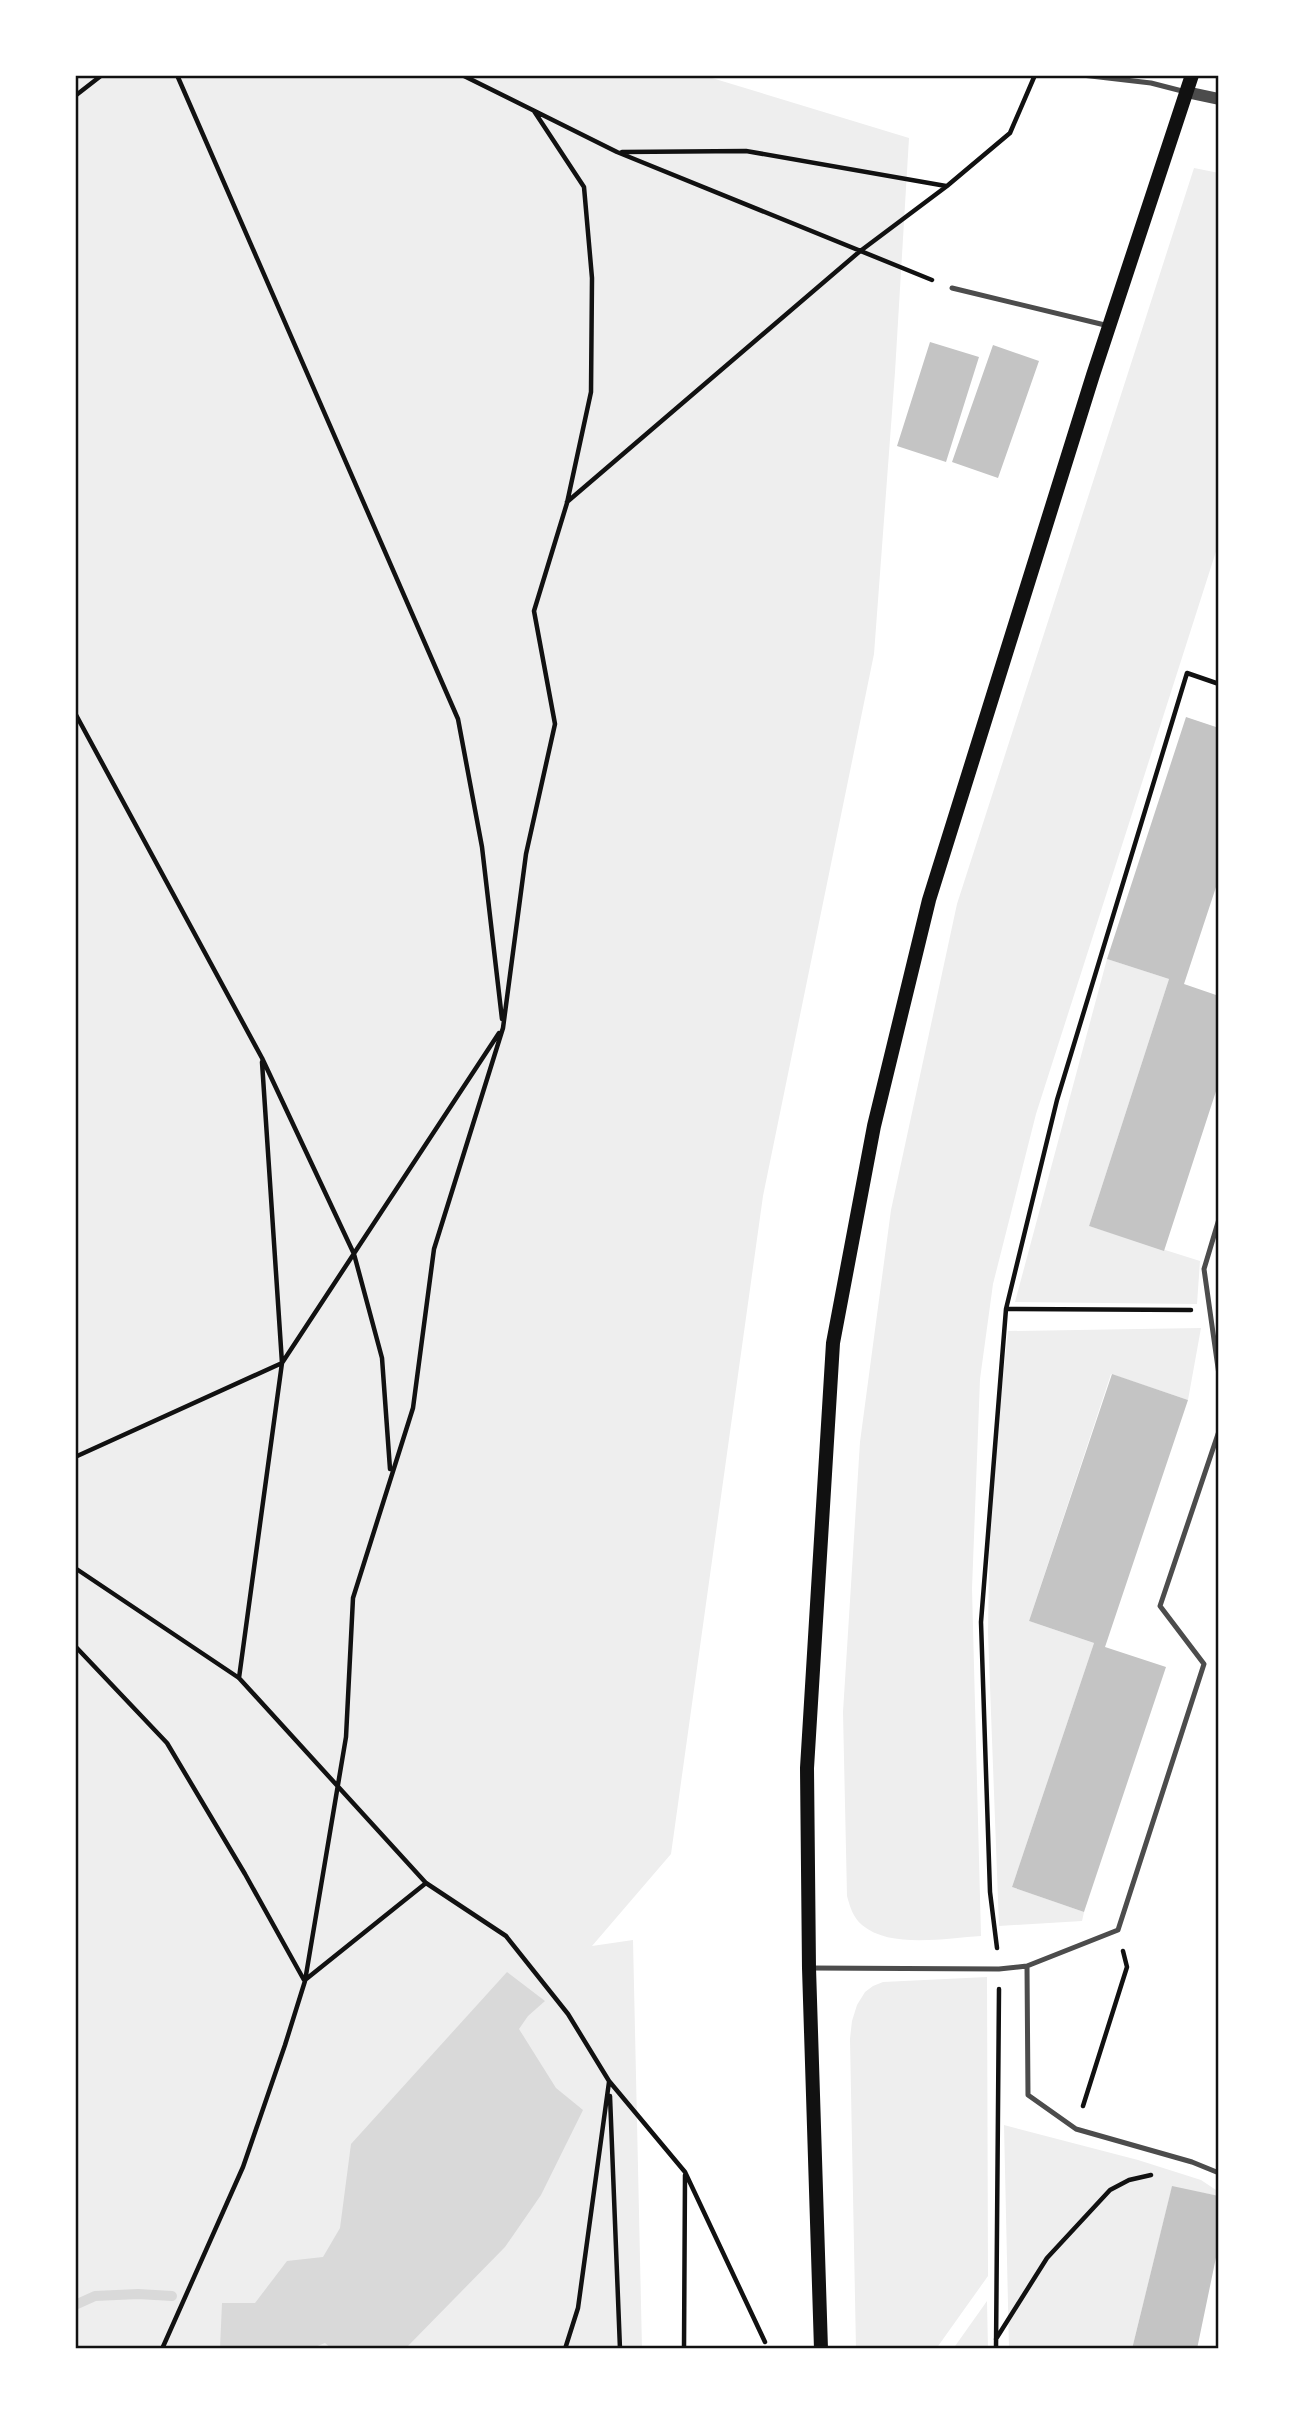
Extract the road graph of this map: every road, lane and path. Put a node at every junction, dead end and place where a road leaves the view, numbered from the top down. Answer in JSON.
{"nodes":[{"id":1,"x":102,"y":75,"type":"edge"},
{"id":2,"x":177,"y":75,"type":"edge"},
{"id":3,"x":461,"y":75,"type":"edge"},
{"id":4,"x":1035,"y":75,"type":"edge"},
{"id":5,"x":1082,"y":75,"type":"edge"},
{"id":6,"x":1192,"y":75,"type":"edge"},
{"id":7,"x":1186,"y":92,"type":"junction"},
{"id":8,"x":75,"y":96,"type":"edge"},
{"id":9,"x":1219,"y":99,"type":"edge"},
{"id":10,"x":534,"y":111,"type":"junction"},
{"id":11,"x":617,"y":152,"type":"junction"},
{"id":12,"x":947,"y":186,"type":"junction"},
{"id":13,"x":859,"y":252,"type":"junction"},
{"id":14,"x":952,"y":288,"type":"joint"},
{"id":15,"x":1109,"y":326,"type":"junction"},
{"id":16,"x":567,"y":503,"type":"junction"},
{"id":17,"x":1219,"y":684,"type":"edge"},
{"id":18,"x":75,"y":713,"type":"edge"},
{"id":19,"x":503,"y":1028,"type":"junction"},
{"id":20,"x":262,"y":1058,"type":"junction"},
{"id":21,"x":1219,"y":1219,"type":"edge"},
{"id":22,"x":354,"y":1254,"type":"junction"},
{"id":23,"x":1006,"y":1309,"type":"junction"},
{"id":24,"x":1210,"y":1310,"type":"junction"},
{"id":25,"x":282,"y":1363,"type":"junction"},
{"id":26,"x":1219,"y":1376,"type":"edge"},
{"id":27,"x":1219,"y":1432,"type":"edge"},
{"id":28,"x":75,"y":1457,"type":"edge"},
{"id":29,"x":390,"y":1474,"type":"junction"},
{"id":30,"x":75,"y":1569,"type":"edge"},
{"id":31,"x":75,"y":1647,"type":"edge"},
{"id":32,"x":239,"y":1678,"type":"junction"},
{"id":33,"x":338,"y":1785,"type":"junction"},
{"id":34,"x":426,"y":1883,"type":"junction"},
{"id":35,"x":1118,"y":1930,"type":"junction"},
{"id":36,"x":1027,"y":1966,"type":"junction"},
{"id":37,"x":809,"y":1968,"type":"junction"},
{"id":38,"x":999,"y":1969,"type":"junction"},
{"id":39,"x":304,"y":1981,"type":"junction"},
{"id":40,"x":609,"y":2081,"type":"junction"},
{"id":41,"x":1076,"y":2129,"type":"junction"},
{"id":42,"x":685,"y":2172,"type":"junction"},
{"id":43,"x":1157,"y":2173,"type":"dead end"},
{"id":44,"x":1219,"y":2173,"type":"edge"},
{"id":45,"x":996,"y":2340,"type":"junction"},
{"id":46,"x":765,"y":2342,"type":"dead end"},
{"id":47,"x":162,"y":2349,"type":"edge"},
{"id":48,"x":565,"y":2349,"type":"edge"},
{"id":49,"x":620,"y":2349,"type":"edge"},
{"id":50,"x":684,"y":2349,"type":"edge"},
{"id":51,"x":821,"y":2349,"type":"edge"},
{"id":52,"x":996,"y":2349,"type":"edge"}],
"edges":[{"from":1,"to":8,"type":"path"},
{"from":2,"to":19,"type":"path"},
{"from":3,"to":10,"type":"path"},
{"from":4,"to":12,"type":"path"},
{"from":5,"to":7,"type":"lane"},
{"from":6,"to":7,"type":"main road"},
{"from":7,"to":9,"type":"street"},
{"from":7,"to":15,"type":"main road"},
{"from":10,"to":11,"type":"path"},
{"from":10,"to":16,"type":"path"},
{"from":11,"to":12,"type":"path"},
{"from":11,"to":13,"type":"path"},
{"from":12,"to":13,"type":"path"},
{"from":13,"to":14,"type":"path"},
{"from":13,"to":16,"type":"path"},
{"from":14,"to":15,"type":"lane"},
{"from":15,"to":37,"type":"main road"},
{"from":16,"to":19,"type":"path"},
{"from":17,"to":23,"type":"path"},
{"from":18,"to":20,"type":"path"},
{"from":19,"to":22,"type":"path"},
{"from":19,"to":29,"type":"path"},
{"from":20,"to":22,"type":"path"},
{"from":20,"to":25,"type":"path"},
{"from":21,"to":24,"type":"lane"},
{"from":22,"to":25,"type":"path"},
{"from":22,"to":29,"type":"path"},
{"from":23,"to":24,"type":"path"},
{"from":23,"to":38,"type":"path"},
{"from":24,"to":26,"type":"lane"},
{"from":25,"to":28,"type":"path"},
{"from":25,"to":32,"type":"path"},
{"from":27,"to":35,"type":"lane"},
{"from":29,"to":33,"type":"path"},
{"from":30,"to":32,"type":"path"},
{"from":31,"to":39,"type":"path"},
{"from":32,"to":33,"type":"path"},
{"from":33,"to":34,"type":"path"},
{"from":33,"to":39,"type":"path"},
{"from":34,"to":39,"type":"path"},
{"from":34,"to":40,"type":"path"},
{"from":35,"to":36,"type":"lane"},
{"from":35,"to":41,"type":"path"},
{"from":36,"to":38,"type":"lane"},
{"from":36,"to":41,"type":"lane"},
{"from":37,"to":38,"type":"lane"},
{"from":37,"to":51,"type":"main road"},
{"from":38,"to":45,"type":"path"},
{"from":39,"to":47,"type":"path"},
{"from":40,"to":42,"type":"path"},
{"from":40,"to":48,"type":"path"},
{"from":40,"to":49,"type":"path"},
{"from":41,"to":44,"type":"lane"},
{"from":42,"to":46,"type":"path"},
{"from":42,"to":50,"type":"path"},
{"from":43,"to":45,"type":"path"},
{"from":45,"to":52,"type":"path"}]}
